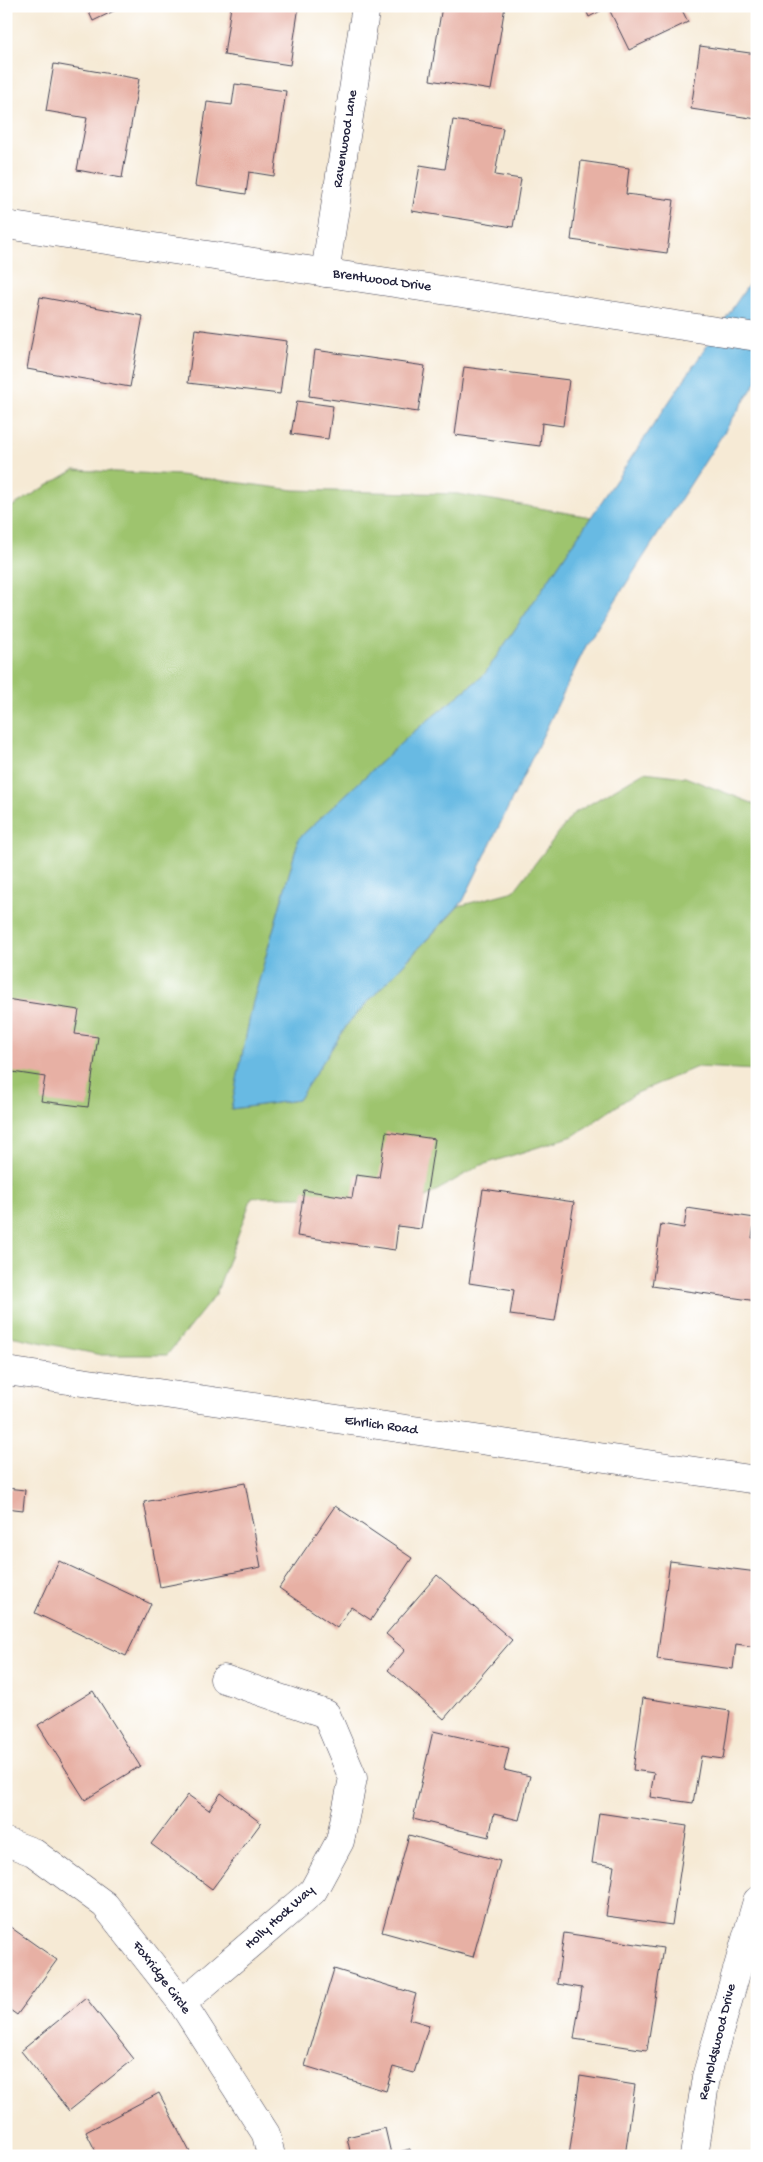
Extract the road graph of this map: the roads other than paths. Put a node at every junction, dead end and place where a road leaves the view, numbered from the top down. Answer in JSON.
{"nodes":[{"id":1,"x":366,"y":6,"type":"edge"},
{"id":2,"x":6,"y":225,"type":"edge"},
{"id":3,"x":325,"y":272,"type":"junction"},
{"id":4,"x":757,"y":336,"type":"edge"},
{"id":5,"x":6,"y":1371,"type":"edge"},
{"id":6,"x":757,"y":1480,"type":"edge"},
{"id":7,"x":224,"y":1678,"type":"dead end"},
{"id":8,"x":6,"y":1842,"type":"edge"},
{"id":9,"x":757,"y":1901,"type":"edge"},
{"id":10,"x":182,"y":2003,"type":"junction"},
{"id":11,"x":271,"y":2156,"type":"edge"},
{"id":12,"x":694,"y":2156,"type":"edge"}],
"edges":[{"from":1,"to":3,"type":"street","name":"Ravenwood Lane"},
{"from":2,"to":3,"type":"street","name":"Brentwood Drive"},
{"from":3,"to":4,"type":"street","name":"Brentwood Drive"},
{"from":5,"to":6,"type":"street","name":"Ehrlich Road"},
{"from":7,"to":10,"type":"street","name":"Holly Hock Way"},
{"from":8,"to":10,"type":"street","name":"Foxridge Circle"},
{"from":9,"to":12,"type":"street","name":"Reynoldswood Drive"},
{"from":10,"to":11,"type":"street","name":"Foxridge Circle"}]}
